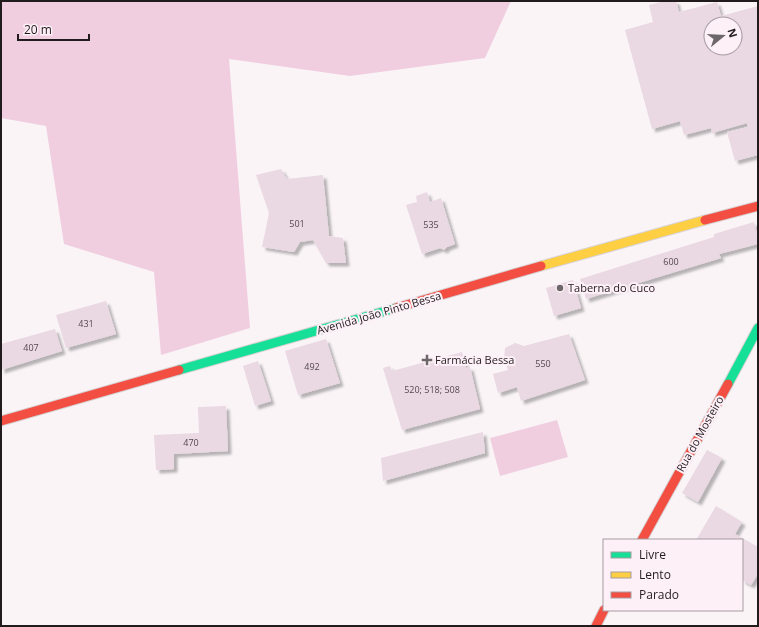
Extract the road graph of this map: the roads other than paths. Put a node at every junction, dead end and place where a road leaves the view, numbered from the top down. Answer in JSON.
{"nodes":[{"id":1,"x":758,"y":206,"type":"edge"},
{"id":2,"x":758,"y":328,"type":"edge"},
{"id":3,"x":1,"y":421,"type":"edge"},
{"id":4,"x":643,"y":539,"type":"edge"},
{"id":5,"x":604,"y":611,"type":"edge"},
{"id":6,"x":596,"y":626,"type":"edge"}],
"edges":[{"from":1,"to":3,"type":"main road","name":"Avenida João Pinto Bessa"},
{"from":2,"to":4,"type":"main road","name":"Rua do Mosteiro"},
{"from":5,"to":6,"type":"main road"}]}
